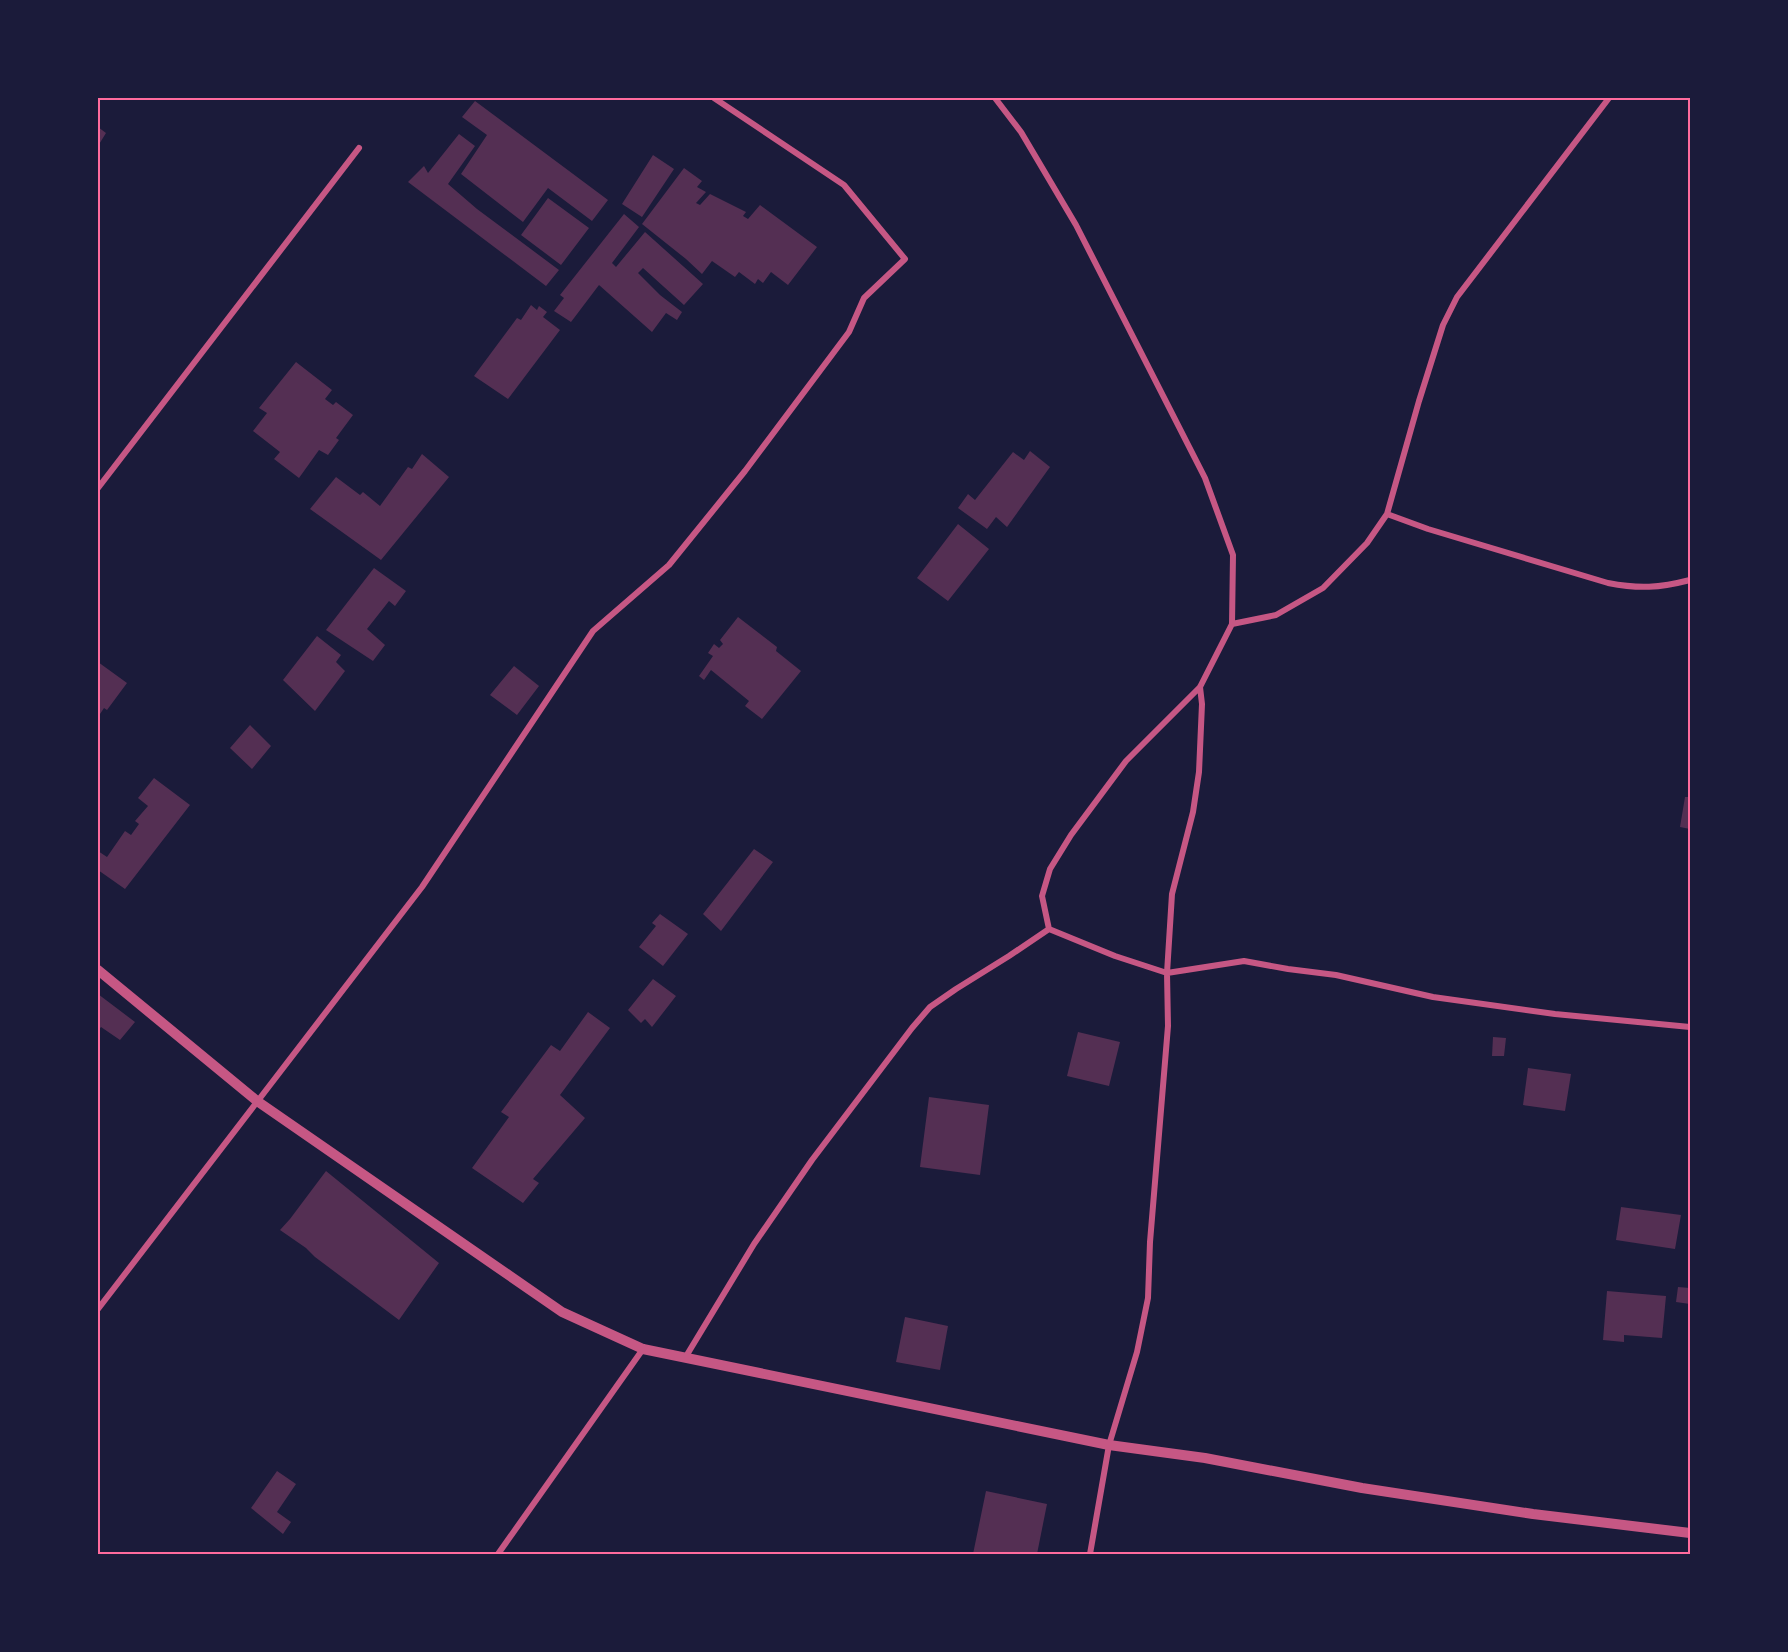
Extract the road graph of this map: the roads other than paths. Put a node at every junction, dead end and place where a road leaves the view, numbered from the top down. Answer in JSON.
{"nodes":[{"id":1,"x":714,"y":98,"type":"edge"},
{"id":2,"x":995,"y":98,"type":"edge"},
{"id":3,"x":1609,"y":98,"type":"edge"},
{"id":4,"x":359,"y":148,"type":"dead end"},
{"id":5,"x":98,"y":488,"type":"edge"},
{"id":6,"x":1386,"y":514,"type":"junction"},
{"id":7,"x":1690,"y":580,"type":"edge"},
{"id":8,"x":1232,"y":624,"type":"junction"},
{"id":9,"x":1200,"y":687,"type":"junction"},
{"id":10,"x":1048,"y":929,"type":"junction"},
{"id":11,"x":98,"y":970,"type":"edge"},
{"id":12,"x":1167,"y":973,"type":"junction"},
{"id":13,"x":1690,"y":1027,"type":"edge"},
{"id":14,"x":257,"y":1101,"type":"junction"},
{"id":15,"x":98,"y":1309,"type":"edge"},
{"id":16,"x":643,"y":1349,"type":"junction"},
{"id":17,"x":685,"y":1358,"type":"junction"},
{"id":18,"x":1109,"y":1445,"type":"junction"},
{"id":19,"x":1690,"y":1533,"type":"edge"},
{"id":20,"x":498,"y":1554,"type":"edge"},
{"id":21,"x":1090,"y":1554,"type":"edge"}],
"edges":[{"from":1,"to":14,"type":"street"},
{"from":2,"to":8,"type":"street"},
{"from":3,"to":6,"type":"street"},
{"from":4,"to":5,"type":"street"},
{"from":6,"to":7,"type":"street"},
{"from":6,"to":8,"type":"street"},
{"from":8,"to":9,"type":"street"},
{"from":9,"to":10,"type":"street"},
{"from":9,"to":12,"type":"street"},
{"from":10,"to":12,"type":"street"},
{"from":10,"to":17,"type":"street"},
{"from":11,"to":14,"type":"street"},
{"from":12,"to":13,"type":"street"},
{"from":12,"to":18,"type":"street"},
{"from":14,"to":15,"type":"street"},
{"from":14,"to":16,"type":"street"},
{"from":16,"to":17,"type":"street"},
{"from":16,"to":20,"type":"street"},
{"from":17,"to":18,"type":"street"},
{"from":18,"to":19,"type":"street"},
{"from":18,"to":21,"type":"street"}]}
